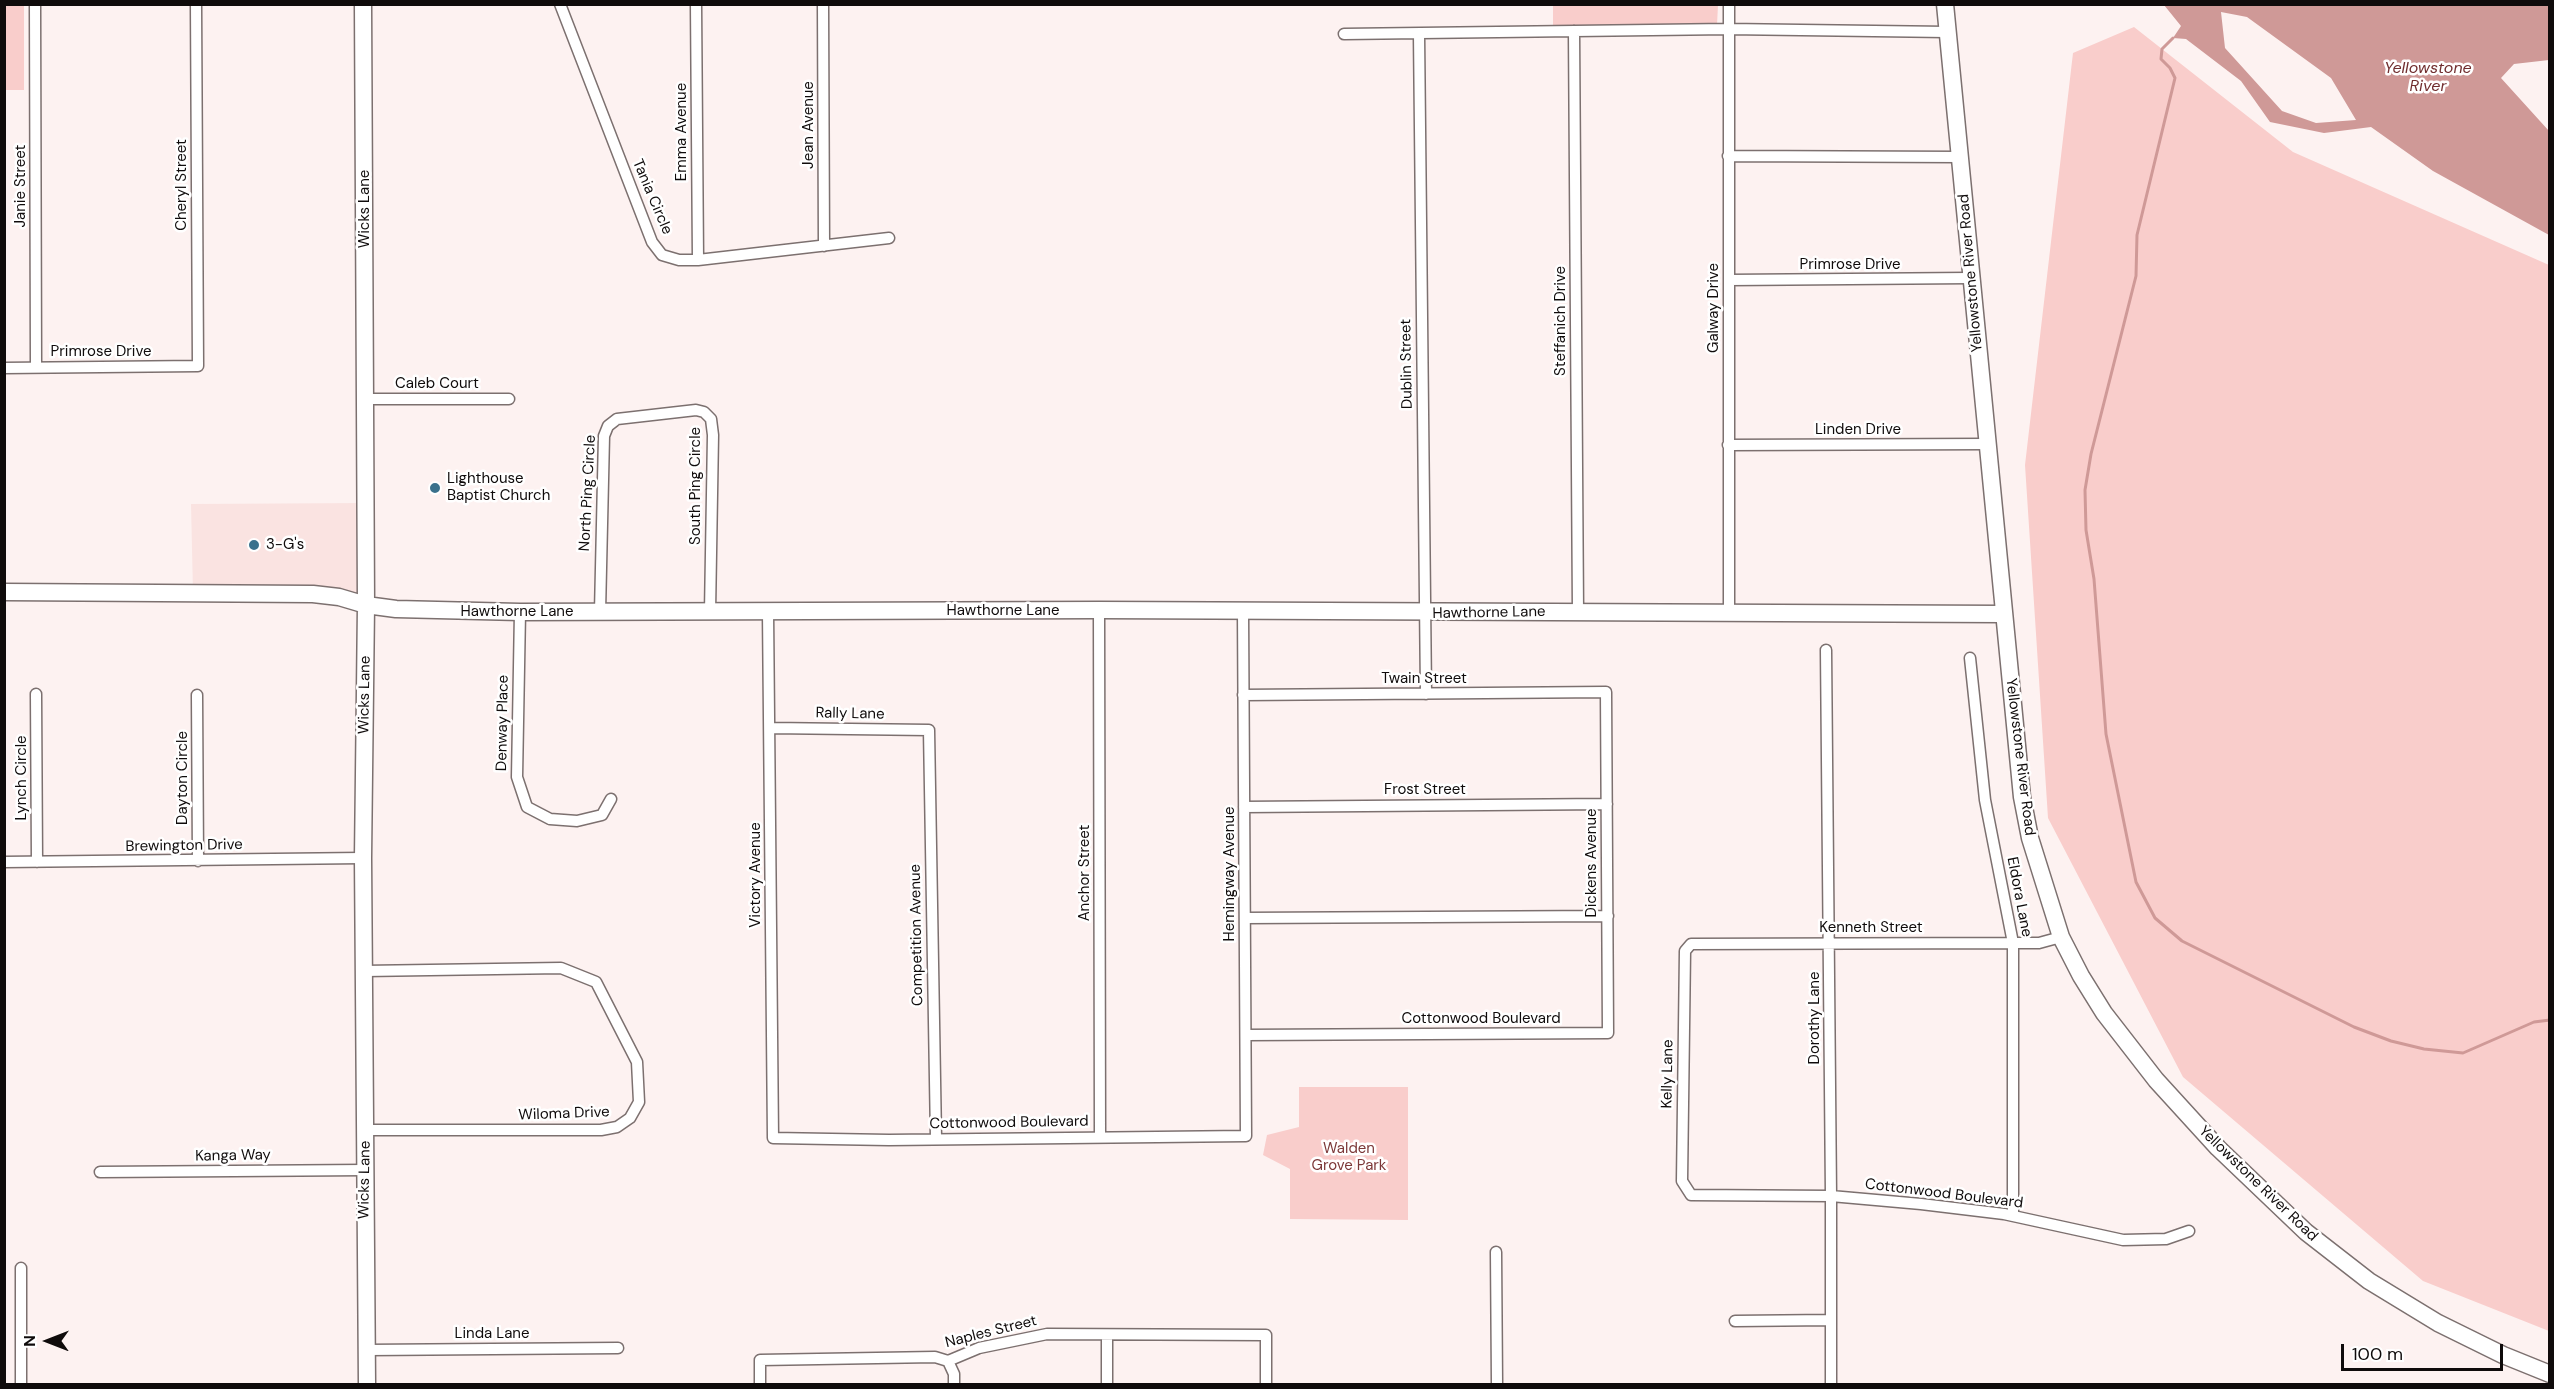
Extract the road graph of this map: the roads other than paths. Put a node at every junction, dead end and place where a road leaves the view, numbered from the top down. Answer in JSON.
{"nodes":[{"id":1,"x":35,"y":4,"type":"edge"},
{"id":2,"x":196,"y":4,"type":"edge"},
{"id":3,"x":363,"y":4,"type":"edge"},
{"id":4,"x":560,"y":4,"type":"edge"},
{"id":5,"x":696,"y":4,"type":"edge"},
{"id":6,"x":823,"y":4,"type":"edge"},
{"id":7,"x":1729,"y":4,"type":"edge"},
{"id":8,"x":1945,"y":4,"type":"edge"},
{"id":9,"x":1728,"y":29,"type":"junction"},
{"id":10,"x":1574,"y":31,"type":"junction"},
{"id":11,"x":1947,"y":32,"type":"junction"},
{"id":12,"x":1344,"y":34,"type":"dead end"},
{"id":13,"x":1419,"y":34,"type":"junction"},
{"id":14,"x":1728,"y":156,"type":"junction"},
{"id":15,"x":1960,"y":157,"type":"junction"},
{"id":16,"x":889,"y":238,"type":"dead end"},
{"id":17,"x":824,"y":246,"type":"junction"},
{"id":18,"x":698,"y":260,"type":"junction"},
{"id":19,"x":1971,"y":278,"type":"junction"},
{"id":20,"x":1729,"y":280,"type":"junction"},
{"id":21,"x":198,"y":366,"type":"joint"},
{"id":22,"x":36,"y":367,"type":"junction"},
{"id":23,"x":4,"y":368,"type":"edge"},
{"id":24,"x":366,"y":399,"type":"junction"},
{"id":25,"x":509,"y":399,"type":"dead end"},
{"id":26,"x":656,"y":414,"type":"joint"},
{"id":27,"x":1988,"y":444,"type":"junction"},
{"id":28,"x":1728,"y":445,"type":"junction"},
{"id":29,"x":4,"y":592,"type":"edge"},
{"id":30,"x":366,"y":605,"type":"junction"},
{"id":31,"x":1099,"y":610,"type":"junction"},
{"id":32,"x":1242,"y":611,"type":"junction"},
{"id":33,"x":520,"y":612,"type":"junction"},
{"id":34,"x":600,"y":612,"type":"junction"},
{"id":35,"x":710,"y":612,"type":"junction"},
{"id":36,"x":768,"y":612,"type":"junction"},
{"id":37,"x":1578,"y":612,"type":"junction"},
{"id":38,"x":1729,"y":612,"type":"junction"},
{"id":39,"x":1425,"y":613,"type":"junction"},
{"id":40,"x":2003,"y":614,"type":"junction"},
{"id":41,"x":1826,"y":650,"type":"dead end"},
{"id":42,"x":1970,"y":657,"type":"dead end"},
{"id":43,"x":1606,"y":692,"type":"joint"},
{"id":44,"x":36,"y":694,"type":"dead end"},
{"id":45,"x":1426,"y":694,"type":"junction"},
{"id":46,"x":197,"y":695,"type":"dead end"},
{"id":47,"x":1243,"y":695,"type":"junction"},
{"id":48,"x":771,"y":728,"type":"junction"},
{"id":49,"x":929,"y":730,"type":"joint"},
{"id":50,"x":611,"y":799,"type":"dead end"},
{"id":51,"x":1607,"y":804,"type":"junction"},
{"id":52,"x":1244,"y":807,"type":"junction"},
{"id":53,"x":363,"y":858,"type":"junction"},
{"id":54,"x":198,"y":861,"type":"junction"},
{"id":55,"x":4,"y":862,"type":"edge"},
{"id":56,"x":37,"y":862,"type":"junction"},
{"id":57,"x":1608,"y":916,"type":"junction"},
{"id":58,"x":1245,"y":918,"type":"junction"},
{"id":59,"x":2061,"y":937,"type":"junction"},
{"id":60,"x":1830,"y":943,"type":"junction"},
{"id":61,"x":2013,"y":944,"type":"junction"},
{"id":62,"x":1685,"y":951,"type":"joint"},
{"id":63,"x":364,"y":971,"type":"junction"},
{"id":64,"x":1608,"y":1033,"type":"joint"},
{"id":65,"x":1246,"y":1035,"type":"junction"},
{"id":66,"x":366,"y":1130,"type":"junction"},
{"id":67,"x":1246,"y":1136,"type":"joint"},
{"id":68,"x":1100,"y":1137,"type":"junction"},
{"id":69,"x":773,"y":1138,"type":"joint"},
{"id":70,"x":936,"y":1138,"type":"junction"},
{"id":71,"x":366,"y":1170,"type":"junction"},
{"id":72,"x":100,"y":1172,"type":"dead end"},
{"id":73,"x":1691,"y":1195,"type":"joint"},
{"id":74,"x":1831,"y":1196,"type":"junction"},
{"id":75,"x":2013,"y":1216,"type":"junction"},
{"id":76,"x":2188,"y":1231,"type":"dead end"},
{"id":77,"x":1496,"y":1252,"type":"dead end"},
{"id":78,"x":21,"y":1268,"type":"dead end"},
{"id":79,"x":1830,"y":1320,"type":"junction"},
{"id":80,"x":1735,"y":1321,"type":"dead end"},
{"id":81,"x":1107,"y":1335,"type":"junction"},
{"id":82,"x":618,"y":1348,"type":"dead end"},
{"id":83,"x":367,"y":1350,"type":"junction"},
{"id":84,"x":948,"y":1361,"type":"junction"},
{"id":85,"x":2550,"y":1374,"type":"edge"},
{"id":86,"x":21,"y":1384,"type":"edge"},
{"id":87,"x":367,"y":1384,"type":"edge"},
{"id":88,"x":760,"y":1384,"type":"edge"},
{"id":89,"x":954,"y":1384,"type":"edge"},
{"id":90,"x":1107,"y":1384,"type":"edge"},
{"id":91,"x":1266,"y":1384,"type":"edge"},
{"id":92,"x":1497,"y":1384,"type":"edge"},
{"id":93,"x":1831,"y":1384,"type":"edge"}],
"edges":[{"from":1,"to":22,"type":"street","name":"Janie Street"},
{"from":2,"to":21,"type":"street","name":"Cheryl Street"},
{"from":3,"to":24,"type":"street","name":"Wicks Lane"},
{"from":4,"to":18,"type":"street","name":"Tania Circle"},
{"from":5,"to":18,"type":"street","name":"Emma Avenue"},
{"from":6,"to":17,"type":"street","name":"Jean Avenue"},
{"from":7,"to":9,"type":"street","name":"Galway Drive"},
{"from":8,"to":11,"type":"street","name":"Yellowstone River Road"},
{"from":9,"to":10,"type":"street"},
{"from":9,"to":11,"type":"street"},
{"from":9,"to":14,"type":"street","name":"Galway Drive"},
{"from":10,"to":13,"type":"street"},
{"from":10,"to":37,"type":"street","name":"Steffanich Drive"},
{"from":11,"to":15,"type":"street","name":"Yellowstone River Road"},
{"from":12,"to":13,"type":"street"},
{"from":13,"to":39,"type":"street","name":"Dublin Street"},
{"from":14,"to":15,"type":"street"},
{"from":14,"to":20,"type":"street","name":"Galway Drive"},
{"from":15,"to":19,"type":"street","name":"Yellowstone River Road"},
{"from":16,"to":17,"type":"street","name":"Tania Circle"},
{"from":17,"to":18,"type":"street","name":"Tania Circle"},
{"from":19,"to":20,"type":"street","name":"Primrose Drive"},
{"from":19,"to":27,"type":"street","name":"Yellowstone River Road"},
{"from":20,"to":28,"type":"street","name":"Galway Drive"},
{"from":21,"to":22,"type":"street","name":"Primrose Drive"},
{"from":22,"to":23,"type":"street","name":"Primrose Drive"},
{"from":24,"to":25,"type":"street","name":"Caleb Court"},
{"from":24,"to":30,"type":"street","name":"Wicks Lane"},
{"from":26,"to":34,"type":"street","name":"North Ping Circle"},
{"from":26,"to":35,"type":"street","name":"South Ping Circle"},
{"from":27,"to":28,"type":"street","name":"Linden Drive"},
{"from":27,"to":40,"type":"street","name":"Yellowstone River Road"},
{"from":28,"to":38,"type":"street","name":"Galway Drive"},
{"from":29,"to":30,"type":"street","name":"Hawthorne Lane"},
{"from":30,"to":33,"type":"street","name":"Hawthorne Lane"},
{"from":30,"to":53,"type":"street","name":"Wicks Lane"},
{"from":31,"to":32,"type":"street","name":"Hawthorne Lane"},
{"from":31,"to":36,"type":"street","name":"Hawthorne Lane"},
{"from":31,"to":68,"type":"street","name":"Anchor Street"},
{"from":32,"to":39,"type":"street","name":"Hawthorne Lane"},
{"from":32,"to":47,"type":"street","name":"Hemingway Avenue"},
{"from":33,"to":34,"type":"street","name":"Hawthorne Lane"},
{"from":33,"to":50,"type":"street","name":"Denway Place"},
{"from":34,"to":35,"type":"street","name":"Hawthorne Lane"},
{"from":35,"to":36,"type":"street","name":"Hawthorne Lane"},
{"from":36,"to":48,"type":"street","name":"Victory Avenue"},
{"from":37,"to":38,"type":"street","name":"Hawthorne Lane"},
{"from":37,"to":39,"type":"street","name":"Hawthorne Lane"},
{"from":38,"to":40,"type":"street","name":"Hawthorne Lane"},
{"from":39,"to":45,"type":"street","name":"Dublin Street"},
{"from":40,"to":59,"type":"street","name":"Yellowstone River Road"},
{"from":41,"to":60,"type":"street","name":"Dorothy Lane"},
{"from":42,"to":61,"type":"street","name":"Eldora Lane"},
{"from":43,"to":45,"type":"street","name":"Twain Street"},
{"from":43,"to":51,"type":"street","name":"Dickens Avenue"},
{"from":44,"to":56,"type":"street","name":"Lynch Circle"},
{"from":45,"to":47,"type":"street","name":"Twain Street"},
{"from":46,"to":54,"type":"street","name":"Dayton Circle"},
{"from":47,"to":52,"type":"street","name":"Hemingway Avenue"},
{"from":48,"to":49,"type":"street","name":"Rally Lane"},
{"from":48,"to":69,"type":"street","name":"Victory Avenue"},
{"from":49,"to":70,"type":"street","name":"Competition Avenue"},
{"from":51,"to":52,"type":"street","name":"Frost Street"},
{"from":51,"to":57,"type":"street","name":"Dickens Avenue"},
{"from":52,"to":58,"type":"street","name":"Hemingway Avenue"},
{"from":53,"to":54,"type":"street","name":"Brewington Drive"},
{"from":53,"to":63,"type":"street","name":"Wicks Lane"},
{"from":54,"to":56,"type":"street","name":"Brewington Drive"},
{"from":55,"to":56,"type":"street","name":"Brewington Drive"},
{"from":57,"to":58,"type":"street"},
{"from":57,"to":64,"type":"street","name":"Dickens Avenue"},
{"from":58,"to":65,"type":"street","name":"Hemingway Avenue"},
{"from":59,"to":61,"type":"street","name":"Kenneth Street"},
{"from":59,"to":85,"type":"street","name":"Yellowstone River Road"},
{"from":60,"to":61,"type":"street","name":"Kenneth Street"},
{"from":60,"to":62,"type":"street","name":"Kenneth Street"},
{"from":60,"to":74,"type":"street","name":"Dorothy Lane"},
{"from":61,"to":75,"type":"street","name":"Eldora Lane"},
{"from":62,"to":73,"type":"street","name":"Kelly Lane"},
{"from":63,"to":66,"type":"street","name":"Wicks Lane"},
{"from":63,"to":66,"type":"street","name":"Wiloma Drive"},
{"from":64,"to":65,"type":"street","name":"Cottonwood Boulevard"},
{"from":65,"to":67,"type":"street","name":"Hemingway Avenue"},
{"from":66,"to":71,"type":"street","name":"Wicks Lane"},
{"from":67,"to":68,"type":"street","name":"Cottonwood Boulevard"},
{"from":68,"to":70,"type":"street","name":"Cottonwood Boulevard"},
{"from":69,"to":70,"type":"street","name":"Cottonwood Boulevard"},
{"from":71,"to":72,"type":"street","name":"Kanga Way"},
{"from":71,"to":83,"type":"street","name":"Wicks Lane"},
{"from":73,"to":74,"type":"street","name":"Cottonwood Boulevard"},
{"from":74,"to":75,"type":"street","name":"Cottonwood Boulevard"},
{"from":74,"to":79,"type":"street","name":"Dorothy Lane"},
{"from":75,"to":76,"type":"street","name":"Cottonwood Boulevard"},
{"from":77,"to":92,"type":"street"},
{"from":78,"to":86,"type":"street"},
{"from":79,"to":80,"type":"street"},
{"from":79,"to":93,"type":"street","name":"Dorothy Lane"},
{"from":81,"to":84,"type":"street","name":"Naples Street"},
{"from":81,"to":90,"type":"street"},
{"from":81,"to":91,"type":"street","name":"Naples Street"},
{"from":82,"to":83,"type":"street","name":"Linda Lane"},
{"from":83,"to":87,"type":"street","name":"Wicks Lane"},
{"from":84,"to":88,"type":"street","name":"Naples Street"},
{"from":84,"to":89,"type":"street"}]}
